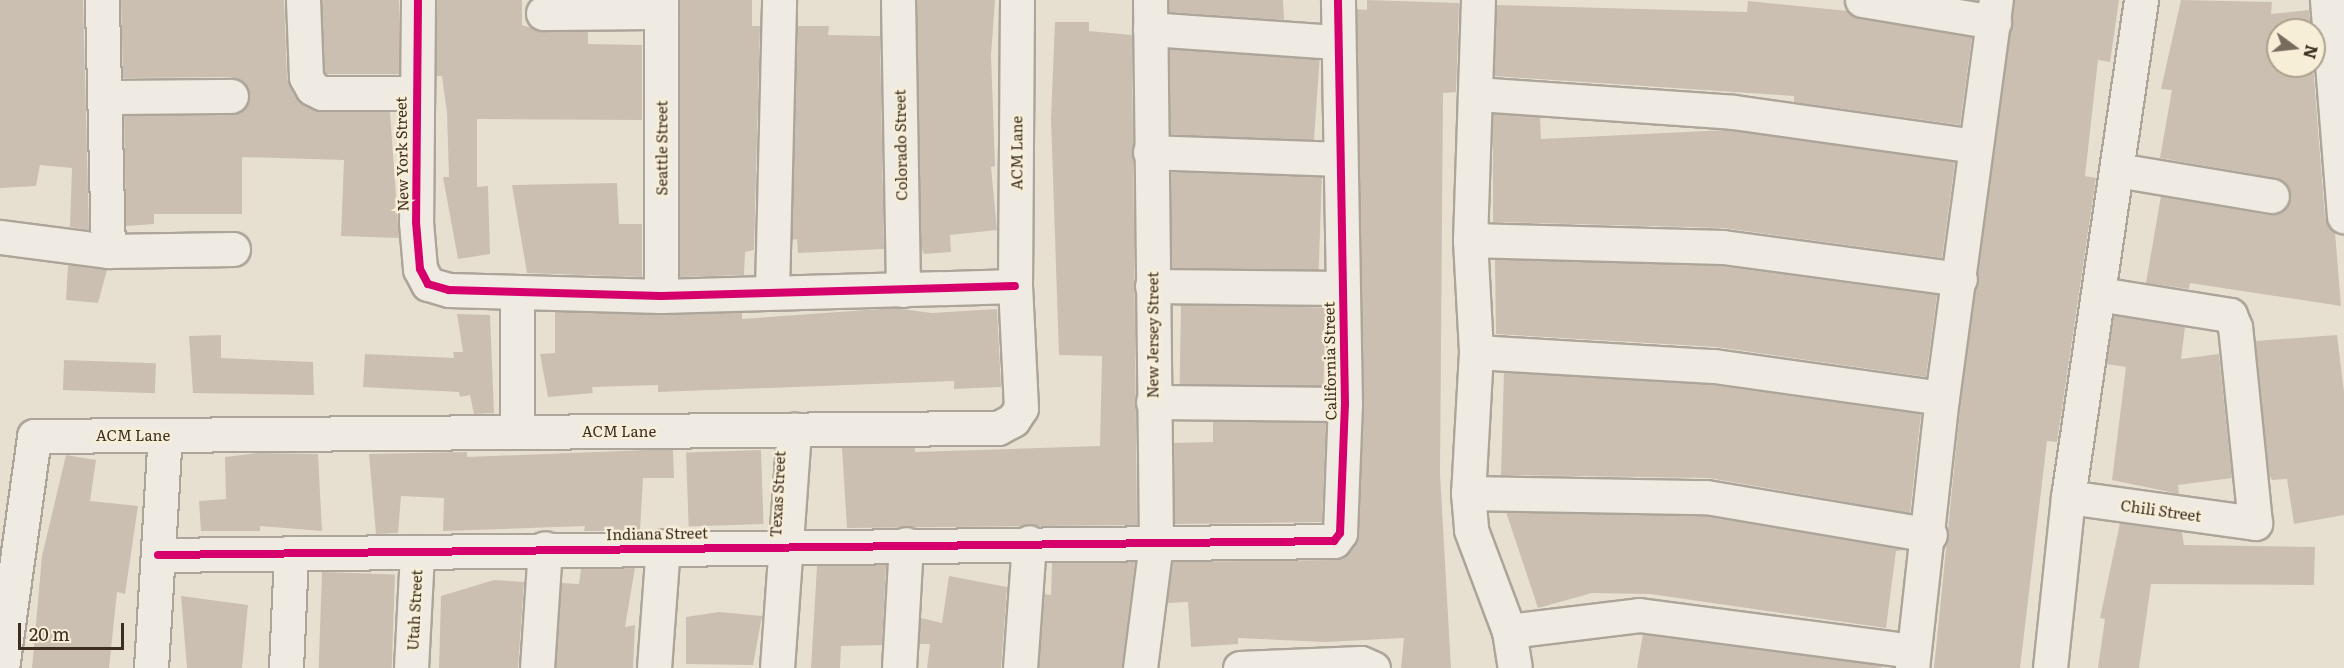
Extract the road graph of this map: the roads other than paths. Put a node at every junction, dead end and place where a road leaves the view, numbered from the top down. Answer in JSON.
{"nodes":[{"id":1,"x":102,"y":0,"type":"edge"},
{"id":2,"x":303,"y":0,"type":"edge"},
{"id":3,"x":417,"y":0,"type":"edge"},
{"id":4,"x":779,"y":0,"type":"edge"},
{"id":5,"x":898,"y":0,"type":"edge"},
{"id":6,"x":1017,"y":0,"type":"edge"},
{"id":7,"x":1338,"y":0,"type":"edge"},
{"id":8,"x":1478,"y":0,"type":"edge"},
{"id":9,"x":1862,"y":0,"type":"edge"},
{"id":10,"x":2141,"y":0,"type":"edge"},
{"id":11,"x":661,"y":6,"type":"edge"},
{"id":12,"x":1995,"y":11,"type":"edge"},
{"id":13,"x":543,"y":13,"type":"dead end"},
{"id":14,"x":1150,"y":15,"type":"edge"},
{"id":15,"x":2333,"y":16,"type":"edge"},
{"id":16,"x":1337,"y":42,"type":"junction"},
{"id":17,"x":414,"y":93,"type":"junction"},
{"id":18,"x":1477,"y":94,"type":"junction"},
{"id":19,"x":231,"y":96,"type":"dead end"},
{"id":20,"x":104,"y":97,"type":"junction"},
{"id":21,"x":1976,"y":146,"type":"junction"},
{"id":22,"x":2342,"y":149,"type":"edge"},
{"id":23,"x":1150,"y":152,"type":"junction"},
{"id":24,"x":1338,"y":159,"type":"junction"},
{"id":25,"x":2117,"y":170,"type":"junction"},
{"id":26,"x":2272,"y":196,"type":"dead end"},
{"id":27,"x":2344,"y":216,"type":"edge"},
{"id":28,"x":0,"y":237,"type":"edge"},
{"id":29,"x":1470,"y":240,"type":"junction"},
{"id":30,"x":233,"y":249,"type":"dead end"},
{"id":31,"x":108,"y":251,"type":"junction"},
{"id":32,"x":1960,"y":279,"type":"junction"},
{"id":33,"x":1015,"y":286,"type":"junction"},
{"id":34,"x":1152,"y":286,"type":"junction"},
{"id":35,"x":1341,"y":288,"type":"junction"},
{"id":36,"x":903,"y":290,"type":"junction"},
{"id":37,"x":772,"y":291,"type":"junction"},
{"id":38,"x":517,"y":292,"type":"junction"},
{"id":39,"x":2099,"y":294,"type":"junction"},
{"id":40,"x":661,"y":296,"type":"junction"},
{"id":41,"x":1476,"y":352,"type":"junction"},
{"id":42,"x":1942,"y":398,"type":"junction"},
{"id":43,"x":1153,"y":402,"type":"junction"},
{"id":44,"x":1345,"y":404,"type":"junction"},
{"id":45,"x":794,"y":430,"type":"junction"},
{"id":46,"x":517,"y":432,"type":"junction"},
{"id":47,"x":165,"y":435,"type":"junction"},
{"id":48,"x":1468,"y":493,"type":"junction"},
{"id":49,"x":2068,"y":496,"type":"junction"},
{"id":50,"x":1930,"y":534,"type":"junction"},
{"id":51,"x":1029,"y":542,"type":"junction"},
{"id":52,"x":1156,"y":543,"type":"junction"},
{"id":53,"x":906,"y":544,"type":"junction"},
{"id":54,"x":787,"y":545,"type":"junction"},
{"id":55,"x":663,"y":546,"type":"junction"},
{"id":56,"x":545,"y":548,"type":"junction"},
{"id":57,"x":417,"y":552,"type":"junction"},
{"id":58,"x":291,"y":554,"type":"junction"},
{"id":59,"x":158,"y":555,"type":"junction"},
{"id":60,"x":4,"y":614,"type":"edge"},
{"id":61,"x":1509,"y":631,"type":"junction"},
{"id":62,"x":1913,"y":659,"type":"edge"},
{"id":63,"x":1257,"y":667,"type":"edge"},
{"id":64,"x":2,"y":668,"type":"edge"},
{"id":65,"x":151,"y":668,"type":"edge"},
{"id":66,"x":286,"y":668,"type":"edge"},
{"id":67,"x":411,"y":668,"type":"edge"},
{"id":68,"x":537,"y":668,"type":"edge"},
{"id":69,"x":654,"y":668,"type":"edge"},
{"id":70,"x":777,"y":668,"type":"edge"},
{"id":71,"x":899,"y":668,"type":"edge"},
{"id":72,"x":1020,"y":668,"type":"edge"},
{"id":73,"x":1140,"y":668,"type":"edge"},
{"id":74,"x":1374,"y":668,"type":"edge"},
{"id":75,"x":1515,"y":668,"type":"edge"},
{"id":76,"x":2050,"y":668,"type":"edge"}],
"edges":[{"from":1,"to":20,"type":"street"},
{"from":2,"to":17,"type":"street","name":"New York Street"},
{"from":3,"to":17,"type":"street","name":"New York Street"},
{"from":4,"to":37,"type":"street"},
{"from":5,"to":36,"type":"street","name":"Colorado Street"},
{"from":6,"to":33,"type":"street","name":"ACM Lane"},
{"from":7,"to":16,"type":"street","name":"California Street"},
{"from":8,"to":18,"type":"street"},
{"from":9,"to":12,"type":"street"},
{"from":10,"to":25,"type":"street"},
{"from":11,"to":13,"type":"street"},
{"from":11,"to":40,"type":"street","name":"Seattle Street"},
{"from":12,"to":21,"type":"street"},
{"from":14,"to":16,"type":"street"},
{"from":14,"to":23,"type":"street","name":"New Jersey Street"},
{"from":15,"to":22,"type":"street"},
{"from":16,"to":24,"type":"street","name":"California Street"},
{"from":17,"to":38,"type":"street","name":"New York Street"},
{"from":18,"to":21,"type":"street"},
{"from":18,"to":29,"type":"street"},
{"from":19,"to":20,"type":"street"},
{"from":20,"to":31,"type":"street"},
{"from":21,"to":32,"type":"street"},
{"from":22,"to":27,"type":"street"},
{"from":23,"to":24,"type":"street"},
{"from":23,"to":34,"type":"street","name":"New Jersey Street"},
{"from":24,"to":35,"type":"street","name":"California Street"},
{"from":25,"to":26,"type":"street"},
{"from":25,"to":39,"type":"street"},
{"from":28,"to":31,"type":"street"},
{"from":29,"to":32,"type":"street"},
{"from":29,"to":41,"type":"street"},
{"from":30,"to":31,"type":"street"},
{"from":32,"to":42,"type":"street"},
{"from":33,"to":36,"type":"street"},
{"from":33,"to":45,"type":"street","name":"ACM Lane"},
{"from":34,"to":35,"type":"street"},
{"from":34,"to":43,"type":"street","name":"New Jersey Street"},
{"from":35,"to":44,"type":"street","name":"California Street"},
{"from":36,"to":37,"type":"street"},
{"from":37,"to":40,"type":"street"},
{"from":38,"to":40,"type":"street"},
{"from":38,"to":46,"type":"street"},
{"from":39,"to":49,"type":"street"},
{"from":39,"to":49,"type":"street","name":"Chili Street"},
{"from":41,"to":42,"type":"street"},
{"from":41,"to":48,"type":"street"},
{"from":42,"to":50,"type":"street"},
{"from":43,"to":44,"type":"street"},
{"from":43,"to":52,"type":"street","name":"New Jersey Street"},
{"from":44,"to":52,"type":"street","name":"California Street"},
{"from":45,"to":46,"type":"street","name":"ACM Lane"},
{"from":45,"to":54,"type":"street","name":"Texas Street"},
{"from":46,"to":47,"type":"street","name":"ACM Lane"},
{"from":47,"to":59,"type":"street"},
{"from":47,"to":60,"type":"street","name":"ACM Lane"},
{"from":48,"to":50,"type":"street"},
{"from":48,"to":61,"type":"street"},
{"from":49,"to":76,"type":"street"},
{"from":50,"to":62,"type":"street"},
{"from":51,"to":52,"type":"street","name":"Indiana Street"},
{"from":51,"to":53,"type":"street","name":"Indiana Street"},
{"from":51,"to":72,"type":"street"},
{"from":52,"to":73,"type":"street","name":"New Jersey Street"},
{"from":53,"to":54,"type":"street","name":"Indiana Street"},
{"from":53,"to":71,"type":"street"},
{"from":54,"to":55,"type":"street","name":"Indiana Street"},
{"from":54,"to":70,"type":"street","name":"Texas Street"},
{"from":55,"to":56,"type":"street","name":"Indiana Street"},
{"from":55,"to":69,"type":"street"},
{"from":56,"to":57,"type":"street","name":"Indiana Street"},
{"from":56,"to":68,"type":"street"},
{"from":57,"to":58,"type":"street","name":"Indiana Street"},
{"from":57,"to":67,"type":"street","name":"Utah Street"},
{"from":58,"to":59,"type":"street","name":"Indiana Street"},
{"from":58,"to":66,"type":"street"},
{"from":59,"to":65,"type":"street"},
{"from":60,"to":64,"type":"street","name":"ACM Lane"},
{"from":61,"to":62,"type":"street"},
{"from":61,"to":75,"type":"street"},
{"from":63,"to":74,"type":"street"}]}
